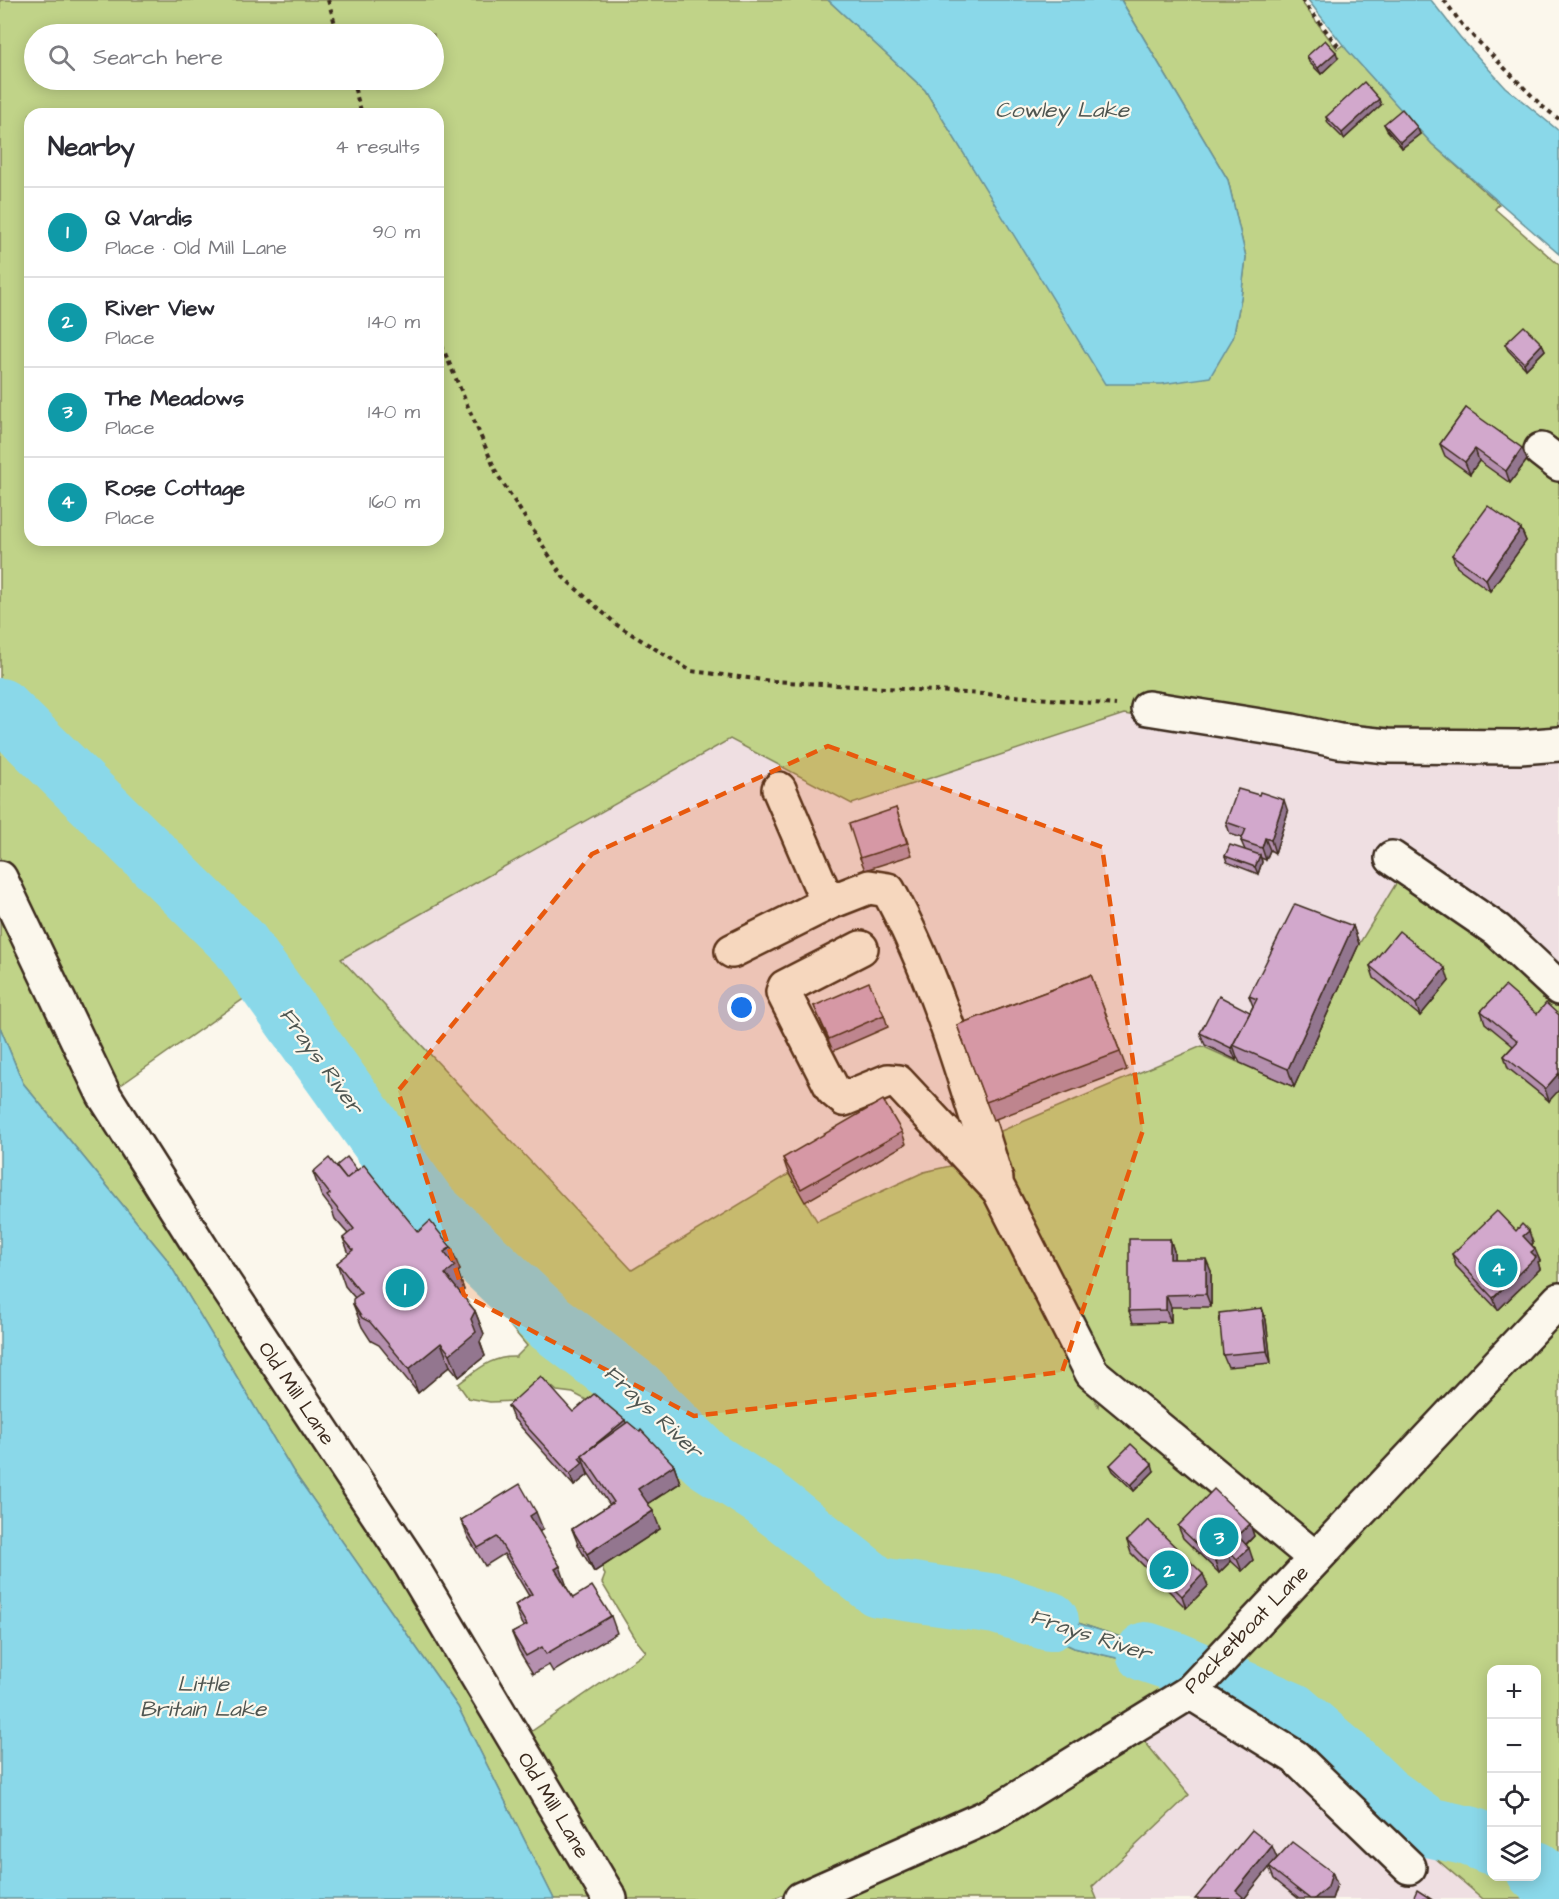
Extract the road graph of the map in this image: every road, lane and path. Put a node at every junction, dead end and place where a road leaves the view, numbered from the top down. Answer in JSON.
{"nodes":[{"id":1,"x":328,"y":0,"type":"edge"},
{"id":2,"x":1302,"y":0,"type":"edge"},
{"id":3,"x":1444,"y":0,"type":"edge"},
{"id":4,"x":335,"y":24,"type":"edge"},
{"id":5,"x":1338,"y":46,"type":"dead end"},
{"id":6,"x":355,"y":90,"type":"edge"},
{"id":7,"x":360,"y":108,"type":"edge"},
{"id":8,"x":1559,"y":119,"type":"edge"},
{"id":9,"x":444,"y":351,"type":"edge"},
{"id":10,"x":1148,"y":708,"type":"joint"},
{"id":11,"x":1559,"y":744,"type":"edge"},
{"id":12,"x":779,"y":789,"type":"dead end"},
{"id":13,"x":1392,"y":858,"type":"dead end"},
{"id":14,"x":0,"y":878,"type":"edge"},
{"id":15,"x":828,"y":903,"type":"junction"},
{"id":16,"x":861,"y":948,"type":"dead end"},
{"id":17,"x":732,"y":951,"type":"dead end"},
{"id":18,"x":1559,"y":988,"type":"edge"},
{"id":19,"x":999,"y":1190,"type":"junction"},
{"id":20,"x":1559,"y":1300,"type":"edge"},
{"id":21,"x":1315,"y":1558,"type":"junction"},
{"id":22,"x":1190,"y":1692,"type":"junction"},
{"id":23,"x":1409,"y":1867,"type":"dead end"},
{"id":24,"x":610,"y":1899,"type":"edge"},
{"id":25,"x":801,"y":1899,"type":"edge"}],
"edges":[{"from":1,"to":4,"type":"path"},
{"from":2,"to":5,"type":"path"},
{"from":3,"to":8,"type":"path"},
{"from":6,"to":7,"type":"path"},
{"from":9,"to":10,"type":"path"},
{"from":10,"to":11,"type":"street"},
{"from":12,"to":15,"type":"street"},
{"from":13,"to":18,"type":"street"},
{"from":14,"to":24,"type":"street","name":"Old Mill Lane"},
{"from":15,"to":17,"type":"street"},
{"from":15,"to":19,"type":"street"},
{"from":16,"to":19,"type":"street"},
{"from":19,"to":21,"type":"street"},
{"from":20,"to":21,"type":"street","name":"Packetboat Lane"},
{"from":21,"to":22,"type":"street","name":"Packetboat Lane"},
{"from":22,"to":23,"type":"street"},
{"from":22,"to":25,"type":"street","name":"Packetboat Lane"}]}
